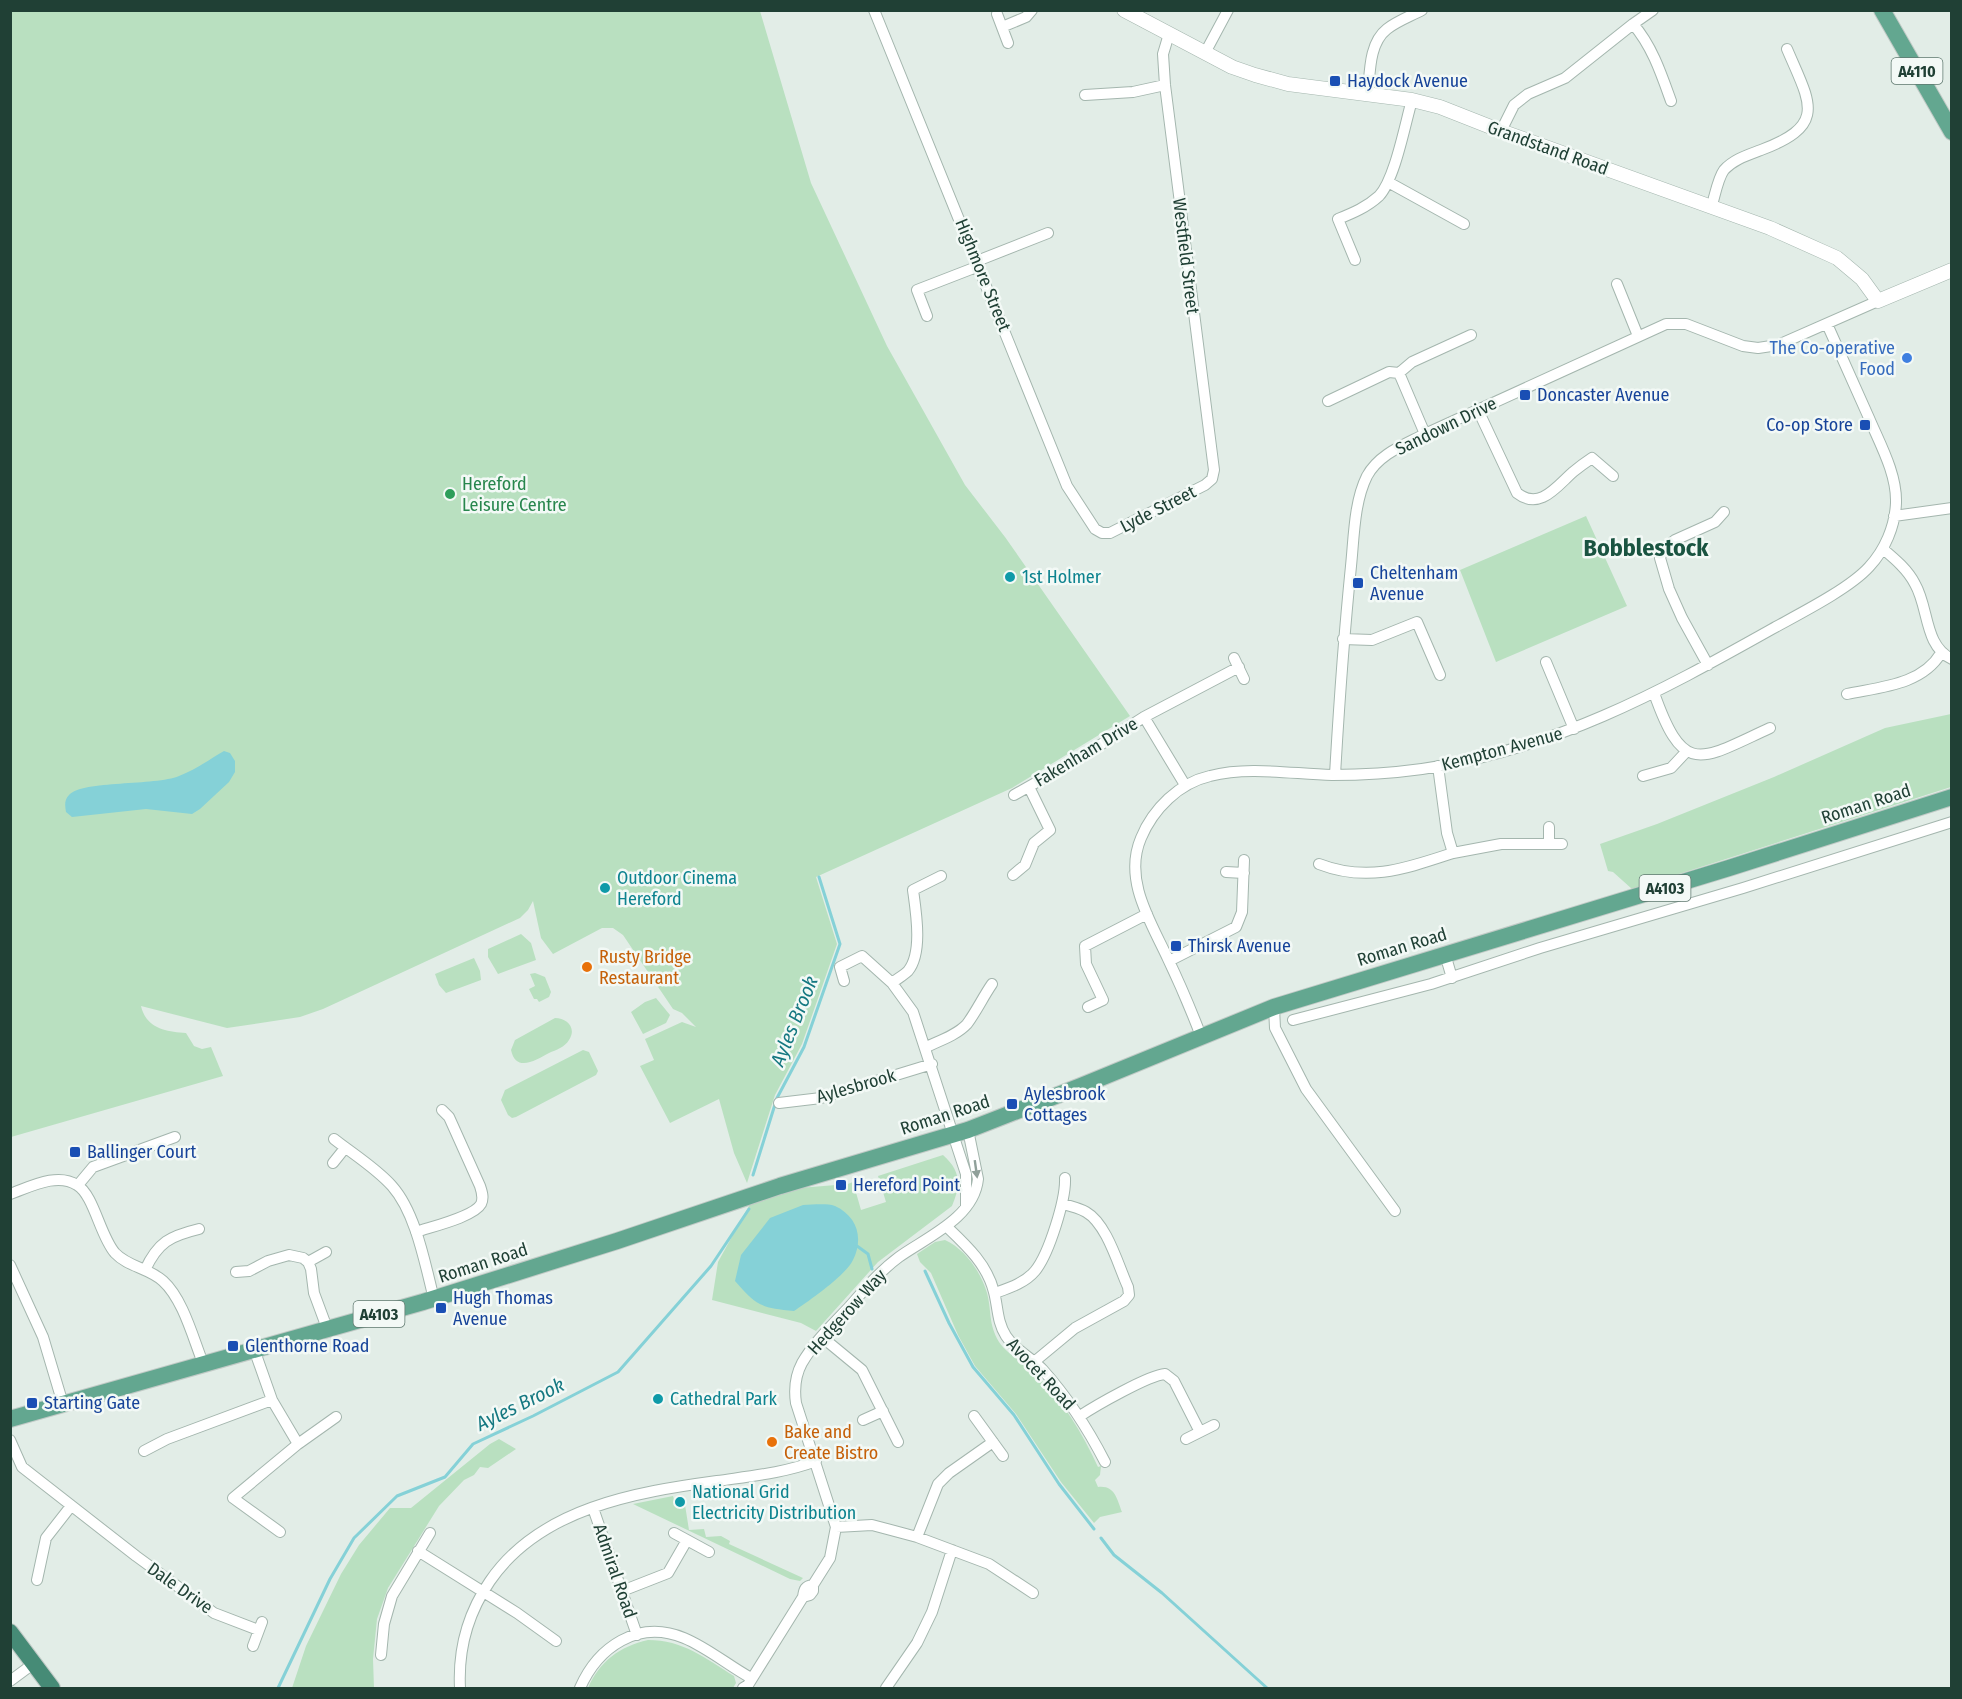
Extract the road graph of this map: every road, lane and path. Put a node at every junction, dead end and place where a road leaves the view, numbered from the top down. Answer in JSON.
{"nodes":[{"id":1,"x":874,"y":10,"type":"edge"},
{"id":2,"x":1032,"y":10,"type":"edge"},
{"id":3,"x":1124,"y":10,"type":"edge"},
{"id":4,"x":1228,"y":10,"type":"edge"},
{"id":5,"x":1422,"y":10,"type":"edge"},
{"id":6,"x":1653,"y":10,"type":"edge"},
{"id":7,"x":1882,"y":10,"type":"edge"},
{"id":8,"x":997,"y":15,"type":"dead end"},
{"id":9,"x":1632,"y":24,"type":"junction"},
{"id":10,"x":1002,"y":27,"type":"junction"},
{"id":11,"x":1169,"y":34,"type":"junction"},
{"id":12,"x":1008,"y":43,"type":"dead end"},
{"id":13,"x":1787,"y":49,"type":"dead end"},
{"id":14,"x":1205,"y":54,"type":"junction"},
{"id":15,"x":1165,"y":85,"type":"junction"},
{"id":16,"x":1368,"y":93,"type":"junction"},
{"id":17,"x":1085,"y":95,"type":"dead end"},
{"id":18,"x":1412,"y":100,"type":"junction"},
{"id":19,"x":1671,"y":101,"type":"dead end"},
{"id":20,"x":1501,"y":131,"type":"junction"},
{"id":21,"x":1952,"y":132,"type":"edge"},
{"id":22,"x":1389,"y":182,"type":"junction"},
{"id":23,"x":1712,"y":205,"type":"junction"},
{"id":24,"x":1464,"y":224,"type":"dead end"},
{"id":25,"x":1048,"y":233,"type":"dead end"},
{"id":26,"x":1355,"y":260,"type":"dead end"},
{"id":27,"x":978,"y":263,"type":"junction"},
{"id":28,"x":1952,"y":270,"type":"edge"},
{"id":29,"x":1617,"y":284,"type":"dead end"},
{"id":30,"x":1878,"y":302,"type":"junction"},
{"id":31,"x":927,"y":316,"type":"dead end"},
{"id":32,"x":1827,"y":324,"type":"junction"},
{"id":33,"x":1471,"y":335,"type":"dead end"},
{"id":34,"x":1638,"y":336,"type":"junction"},
{"id":35,"x":1399,"y":373,"type":"junction"},
{"id":36,"x":1328,"y":401,"type":"dead end"},
{"id":37,"x":1478,"y":410,"type":"junction"},
{"id":38,"x":1425,"y":434,"type":"junction"},
{"id":39,"x":1614,"y":476,"type":"dead end"},
{"id":40,"x":1212,"y":479,"type":"joint"},
{"id":41,"x":1952,"y":508,"type":"edge"},
{"id":42,"x":1724,"y":512,"type":"dead end"},
{"id":43,"x":1894,"y":516,"type":"junction"},
{"id":44,"x":1102,"y":533,"type":"joint"},
{"id":45,"x":1883,"y":549,"type":"junction"},
{"id":46,"x":1343,"y":639,"type":"junction"},
{"id":47,"x":1941,"y":653,"type":"junction"},
{"id":48,"x":1952,"y":659,"type":"edge"},
{"id":49,"x":1546,"y":662,"type":"dead end"},
{"id":50,"x":1708,"y":666,"type":"junction"},
{"id":51,"x":1440,"y":675,"type":"dead end"},
{"id":52,"x":1867,"y":678,"type":"dead end"},
{"id":53,"x":1244,"y":679,"type":"dead end"},
{"id":54,"x":1869,"y":690,"type":"junction"},
{"id":55,"x":1654,"y":693,"type":"junction"},
{"id":56,"x":1847,"y":694,"type":"dead end"},
{"id":57,"x":1144,"y":717,"type":"junction"},
{"id":58,"x":1770,"y":728,"type":"dead end"},
{"id":59,"x":1574,"y":729,"type":"junction"},
{"id":60,"x":1686,"y":752,"type":"junction"},
{"id":61,"x":1438,"y":766,"type":"junction"},
{"id":62,"x":1335,"y":775,"type":"junction"},
{"id":63,"x":1643,"y":776,"type":"dead end"},
{"id":64,"x":1185,"y":785,"type":"junction"},
{"id":65,"x":1029,"y":787,"type":"junction"},
{"id":66,"x":1014,"y":795,"type":"dead end"},
{"id":67,"x":1952,"y":797,"type":"edge"},
{"id":68,"x":1952,"y":822,"type":"edge"},
{"id":69,"x":1549,"y":827,"type":"dead end"},
{"id":70,"x":1549,"y":843,"type":"junction"},
{"id":71,"x":1562,"y":844,"type":"dead end"},
{"id":72,"x":1454,"y":853,"type":"junction"},
{"id":73,"x":1244,"y":860,"type":"dead end"},
{"id":74,"x":1319,"y":864,"type":"dead end"},
{"id":75,"x":1226,"y":872,"type":"dead end"},
{"id":76,"x":1244,"y":873,"type":"junction"},
{"id":77,"x":1013,"y":875,"type":"dead end"},
{"id":78,"x":941,"y":876,"type":"dead end"},
{"id":79,"x":1147,"y":914,"type":"junction"},
{"id":80,"x":1445,"y":954,"type":"junction"},
{"id":81,"x":1169,"y":961,"type":"junction"},
{"id":82,"x":1452,"y":978,"type":"junction"},
{"id":83,"x":844,"y":981,"type":"dead end"},
{"id":84,"x":892,"y":983,"type":"junction"},
{"id":85,"x":992,"y":984,"type":"dead end"},
{"id":86,"x":1088,"y":1007,"type":"dead end"},
{"id":87,"x":1274,"y":1007,"type":"junction"},
{"id":88,"x":1293,"y":1020,"type":"dead end"},
{"id":89,"x":1201,"y":1036,"type":"junction"},
{"id":90,"x":926,"y":1047,"type":"junction"},
{"id":91,"x":932,"y":1065,"type":"junction"},
{"id":92,"x":779,"y":1103,"type":"dead end"},
{"id":93,"x":442,"y":1110,"type":"dead end"},
{"id":94,"x":960,"y":1132,"type":"junction"},
{"id":95,"x":175,"y":1137,"type":"dead end"},
{"id":96,"x":334,"y":1139,"type":"dead end"},
{"id":97,"x":345,"y":1148,"type":"junction"},
{"id":98,"x":333,"y":1164,"type":"dead end"},
{"id":99,"x":1065,"y":1178,"type":"dead end"},
{"id":100,"x":78,"y":1185,"type":"junction"},
{"id":101,"x":10,"y":1194,"type":"edge"},
{"id":102,"x":1063,"y":1204,"type":"junction"},
{"id":103,"x":966,"y":1206,"type":"junction"},
{"id":104,"x":1395,"y":1210,"type":"dead end"},
{"id":105,"x":945,"y":1226,"type":"junction"},
{"id":106,"x":199,"y":1229,"type":"dead end"},
{"id":107,"x":416,"y":1232,"type":"junction"},
{"id":108,"x":327,"y":1252,"type":"dead end"},
{"id":109,"x":308,"y":1262,"type":"junction"},
{"id":110,"x":10,"y":1265,"type":"edge"},
{"id":111,"x":145,"y":1270,"type":"junction"},
{"id":112,"x":236,"y":1272,"type":"dead end"},
{"id":113,"x":995,"y":1293,"type":"junction"},
{"id":114,"x":434,"y":1299,"type":"junction"},
{"id":115,"x":327,"y":1328,"type":"junction"},
{"id":116,"x":822,"y":1337,"type":"junction"},
{"id":117,"x":254,"y":1349,"type":"junction"},
{"id":118,"x":1034,"y":1362,"type":"junction"},
{"id":119,"x":203,"y":1364,"type":"junction"},
{"id":120,"x":272,"y":1400,"type":"junction"},
{"id":121,"x":63,"y":1404,"type":"junction"},
{"id":122,"x":883,"y":1411,"type":"junction"},
{"id":123,"x":974,"y":1416,"type":"dead end"},
{"id":124,"x":1080,"y":1416,"type":"junction"},
{"id":125,"x":336,"y":1417,"type":"dead end"},
{"id":126,"x":10,"y":1419,"type":"edge"},
{"id":127,"x":862,"y":1420,"type":"dead end"},
{"id":128,"x":1214,"y":1425,"type":"dead end"},
{"id":129,"x":1200,"y":1432,"type":"junction"},
{"id":130,"x":1186,"y":1438,"type":"dead end"},
{"id":131,"x":10,"y":1440,"type":"edge"},
{"id":132,"x":898,"y":1442,"type":"dead end"},
{"id":133,"x":993,"y":1442,"type":"junction"},
{"id":134,"x":298,"y":1444,"type":"junction"},
{"id":135,"x":144,"y":1451,"type":"dead end"},
{"id":136,"x":1002,"y":1456,"type":"dead end"},
{"id":137,"x":816,"y":1461,"type":"junction"},
{"id":138,"x":1105,"y":1462,"type":"dead end"},
{"id":139,"x":71,"y":1506,"type":"junction"},
{"id":140,"x":593,"y":1508,"type":"junction"},
{"id":141,"x":836,"y":1527,"type":"junction"},
{"id":142,"x":279,"y":1532,"type":"dead end"},
{"id":143,"x":430,"y":1533,"type":"dead end"},
{"id":144,"x":674,"y":1533,"type":"dead end"},
{"id":145,"x":917,"y":1537,"type":"junction"},
{"id":146,"x":687,"y":1540,"type":"junction"},
{"id":147,"x":952,"y":1550,"type":"junction"},
{"id":148,"x":418,"y":1551,"type":"junction"},
{"id":149,"x":709,"y":1552,"type":"dead end"},
{"id":150,"x":37,"y":1580,"type":"dead end"},
{"id":151,"x":483,"y":1591,"type":"junction"},
{"id":152,"x":622,"y":1591,"type":"junction"},
{"id":153,"x":1033,"y":1593,"type":"dead end"},
{"id":154,"x":10,"y":1632,"type":"edge"},
{"id":155,"x":637,"y":1635,"type":"junction"},
{"id":156,"x":556,"y":1641,"type":"dead end"},
{"id":157,"x":253,"y":1646,"type":"dead end"},
{"id":158,"x":381,"y":1655,"type":"dead end"},
{"id":159,"x":33,"y":1664,"type":"junction"},
{"id":160,"x":10,"y":1681,"type":"edge"},
{"id":161,"x":748,"y":1685,"type":"edge"},
{"id":162,"x":52,"y":1689,"type":"edge"},
{"id":163,"x":460,"y":1689,"type":"edge"},
{"id":164,"x":580,"y":1689,"type":"edge"},
{"id":165,"x":886,"y":1689,"type":"edge"}],
"edges":[{"from":1,"to":27,"type":"street","name":"Highmore Street"},
{"from":2,"to":10,"type":"street"},
{"from":3,"to":11,"type":"street","name":"Grandstand Road"},
{"from":4,"to":14,"type":"street"},
{"from":5,"to":16,"type":"street"},
{"from":6,"to":9,"type":"street"},
{"from":7,"to":21,"type":"main road","number":"A4110"},
{"from":8,"to":10,"type":"street"},
{"from":9,"to":19,"type":"street"},
{"from":9,"to":20,"type":"street"},
{"from":10,"to":12,"type":"street"},
{"from":11,"to":14,"type":"street","name":"Grandstand Road"},
{"from":11,"to":15,"type":"street","name":"Westfield Street"},
{"from":13,"to":23,"type":"street"},
{"from":14,"to":16,"type":"street","name":"Grandstand Road"},
{"from":15,"to":17,"type":"street"},
{"from":15,"to":40,"type":"street","name":"Westfield Street"},
{"from":16,"to":18,"type":"street","name":"Grandstand Road"},
{"from":18,"to":20,"type":"street","name":"Grandstand Road"},
{"from":18,"to":22,"type":"street"},
{"from":20,"to":23,"type":"street","name":"Grandstand Road"},
{"from":22,"to":24,"type":"street"},
{"from":22,"to":26,"type":"street"},
{"from":23,"to":30,"type":"street","name":"Grandstand Road"},
{"from":25,"to":27,"type":"street"},
{"from":27,"to":31,"type":"street"},
{"from":27,"to":44,"type":"street","name":"Highmore Street"},
{"from":28,"to":30,"type":"street"},
{"from":29,"to":34,"type":"street"},
{"from":30,"to":32,"type":"street","name":"Sandown Drive"},
{"from":32,"to":34,"type":"street","name":"Sandown Drive"},
{"from":32,"to":43,"type":"street","name":"Kempton Avenue"},
{"from":33,"to":35,"type":"street"},
{"from":34,"to":37,"type":"street","name":"Sandown Drive"},
{"from":35,"to":36,"type":"street"},
{"from":35,"to":38,"type":"street"},
{"from":37,"to":38,"type":"street","name":"Sandown Drive"},
{"from":37,"to":39,"type":"street"},
{"from":38,"to":46,"type":"street","name":"Sandown Drive"},
{"from":40,"to":44,"type":"street","name":"Lyde Street"},
{"from":41,"to":43,"type":"street"},
{"from":42,"to":50,"type":"street"},
{"from":43,"to":45,"type":"street","name":"Kempton Avenue"},
{"from":45,"to":47,"type":"street"},
{"from":45,"to":50,"type":"street","name":"Kempton Avenue"},
{"from":46,"to":51,"type":"street"},
{"from":46,"to":62,"type":"street","name":"Sandown Drive"},
{"from":47,"to":48,"type":"street"},
{"from":47,"to":54,"type":"street"},
{"from":49,"to":59,"type":"street"},
{"from":50,"to":55,"type":"street","name":"Kempton Avenue"},
{"from":52,"to":54,"type":"street"},
{"from":53,"to":57,"type":"street","name":"Fakenham Drive"},
{"from":54,"to":56,"type":"street"},
{"from":55,"to":59,"type":"street","name":"Kempton Avenue"},
{"from":55,"to":60,"type":"street"},
{"from":57,"to":64,"type":"street","name":"Fakenham Drive"},
{"from":57,"to":65,"type":"street","name":"Fakenham Drive"},
{"from":58,"to":60,"type":"street"},
{"from":59,"to":61,"type":"street","name":"Kempton Avenue"},
{"from":60,"to":63,"type":"street"},
{"from":61,"to":62,"type":"street","name":"Kempton Avenue"},
{"from":61,"to":72,"type":"street"},
{"from":62,"to":64,"type":"street","name":"Kempton Avenue"},
{"from":64,"to":79,"type":"street","name":"Kempton Avenue"},
{"from":65,"to":66,"type":"street","name":"Fakenham Drive"},
{"from":65,"to":77,"type":"street","name":"Fakenham Drive"},
{"from":67,"to":80,"type":"main road","name":"Roman Road","number":"A4103"},
{"from":68,"to":82,"type":"street"},
{"from":69,"to":70,"type":"street"},
{"from":70,"to":71,"type":"street"},
{"from":70,"to":72,"type":"street"},
{"from":72,"to":74,"type":"street"},
{"from":73,"to":76,"type":"street"},
{"from":75,"to":76,"type":"street"},
{"from":76,"to":81,"type":"street"},
{"from":78,"to":84,"type":"street"},
{"from":79,"to":81,"type":"street","name":"Kempton Avenue"},
{"from":79,"to":86,"type":"street"},
{"from":80,"to":82,"type":"street"},
{"from":80,"to":87,"type":"main road","name":"Roman Road","number":"A4103"},
{"from":81,"to":89,"type":"street","name":"Kempton Avenue"},
{"from":82,"to":88,"type":"street"},
{"from":83,"to":84,"type":"street"},
{"from":84,"to":90,"type":"street"},
{"from":85,"to":90,"type":"street"},
{"from":87,"to":89,"type":"main road","name":"Roman Road","number":"A4103"},
{"from":87,"to":104,"type":"street"},
{"from":89,"to":94,"type":"main road","name":"Roman Road","number":"A4103"},
{"from":90,"to":91,"type":"street"},
{"from":91,"to":92,"type":"street","name":"Aylesbrook"},
{"from":91,"to":94,"type":"street"},
{"from":93,"to":107,"type":"street"},
{"from":94,"to":103,"type":"street"},
{"from":94,"to":103,"type":"street","name":"Hedgerow Way","one_way":true},
{"from":94,"to":114,"type":"main road","name":"Roman Road","number":"A4103"},
{"from":95,"to":100,"type":"street"},
{"from":96,"to":97,"type":"street"},
{"from":97,"to":98,"type":"street"},
{"from":97,"to":107,"type":"street"},
{"from":99,"to":102,"type":"street"},
{"from":100,"to":101,"type":"street"},
{"from":100,"to":111,"type":"street"},
{"from":102,"to":113,"type":"street"},
{"from":102,"to":118,"type":"street"},
{"from":103,"to":105,"type":"street","name":"Hedgerow Way"},
{"from":105,"to":113,"type":"street","name":"Avocet Road"},
{"from":105,"to":116,"type":"street","name":"Hedgerow Way"},
{"from":106,"to":111,"type":"street"},
{"from":107,"to":114,"type":"street"},
{"from":108,"to":109,"type":"street"},
{"from":109,"to":112,"type":"street"},
{"from":109,"to":115,"type":"street"},
{"from":110,"to":121,"type":"street"},
{"from":111,"to":119,"type":"street"},
{"from":113,"to":118,"type":"street","name":"Avocet Road"},
{"from":114,"to":115,"type":"main road","name":"Roman Road","number":"A4103"},
{"from":115,"to":117,"type":"main road","name":"Roman Road","number":"A4103"},
{"from":116,"to":122,"type":"street"},
{"from":116,"to":137,"type":"street","name":"Hedgerow Way"},
{"from":117,"to":119,"type":"main road","name":"Roman Road","number":"A4103"},
{"from":117,"to":120,"type":"street"},
{"from":118,"to":124,"type":"street","name":"Avocet Road"},
{"from":119,"to":121,"type":"main road","name":"Roman Road","number":"A4103"},
{"from":120,"to":134,"type":"street"},
{"from":120,"to":135,"type":"street"},
{"from":121,"to":126,"type":"main road","name":"Roman Road","number":"A4103"},
{"from":122,"to":127,"type":"street"},
{"from":122,"to":132,"type":"street"},
{"from":123,"to":133,"type":"street"},
{"from":124,"to":129,"type":"street"},
{"from":124,"to":138,"type":"street","name":"Avocet Road"},
{"from":125,"to":134,"type":"street"},
{"from":128,"to":129,"type":"street"},
{"from":129,"to":130,"type":"street"},
{"from":131,"to":139,"type":"street","name":"Dale Drive"},
{"from":133,"to":136,"type":"street"},
{"from":133,"to":145,"type":"street"},
{"from":134,"to":142,"type":"street"},
{"from":137,"to":140,"type":"street"},
{"from":137,"to":141,"type":"street","name":"Hedgerow Way"},
{"from":139,"to":150,"type":"street"},
{"from":139,"to":157,"type":"street","name":"Dale Drive"},
{"from":140,"to":151,"type":"street"},
{"from":140,"to":152,"type":"street","name":"Admiral Road"},
{"from":141,"to":145,"type":"street"},
{"from":141,"to":161,"type":"street","name":"Hedgerow Way"},
{"from":143,"to":148,"type":"street"},
{"from":144,"to":146,"type":"street"},
{"from":145,"to":147,"type":"street"},
{"from":146,"to":149,"type":"street"},
{"from":146,"to":152,"type":"street"},
{"from":147,"to":153,"type":"street"},
{"from":147,"to":165,"type":"street"},
{"from":148,"to":151,"type":"street"},
{"from":148,"to":158,"type":"street"},
{"from":151,"to":156,"type":"street"},
{"from":151,"to":163,"type":"street"},
{"from":152,"to":155,"type":"street","name":"Admiral Road"},
{"from":154,"to":159,"type":"highway"},
{"from":155,"to":161,"type":"street"},
{"from":155,"to":164,"type":"street"},
{"from":159,"to":160,"type":"street"},
{"from":159,"to":162,"type":"highway"}]}
